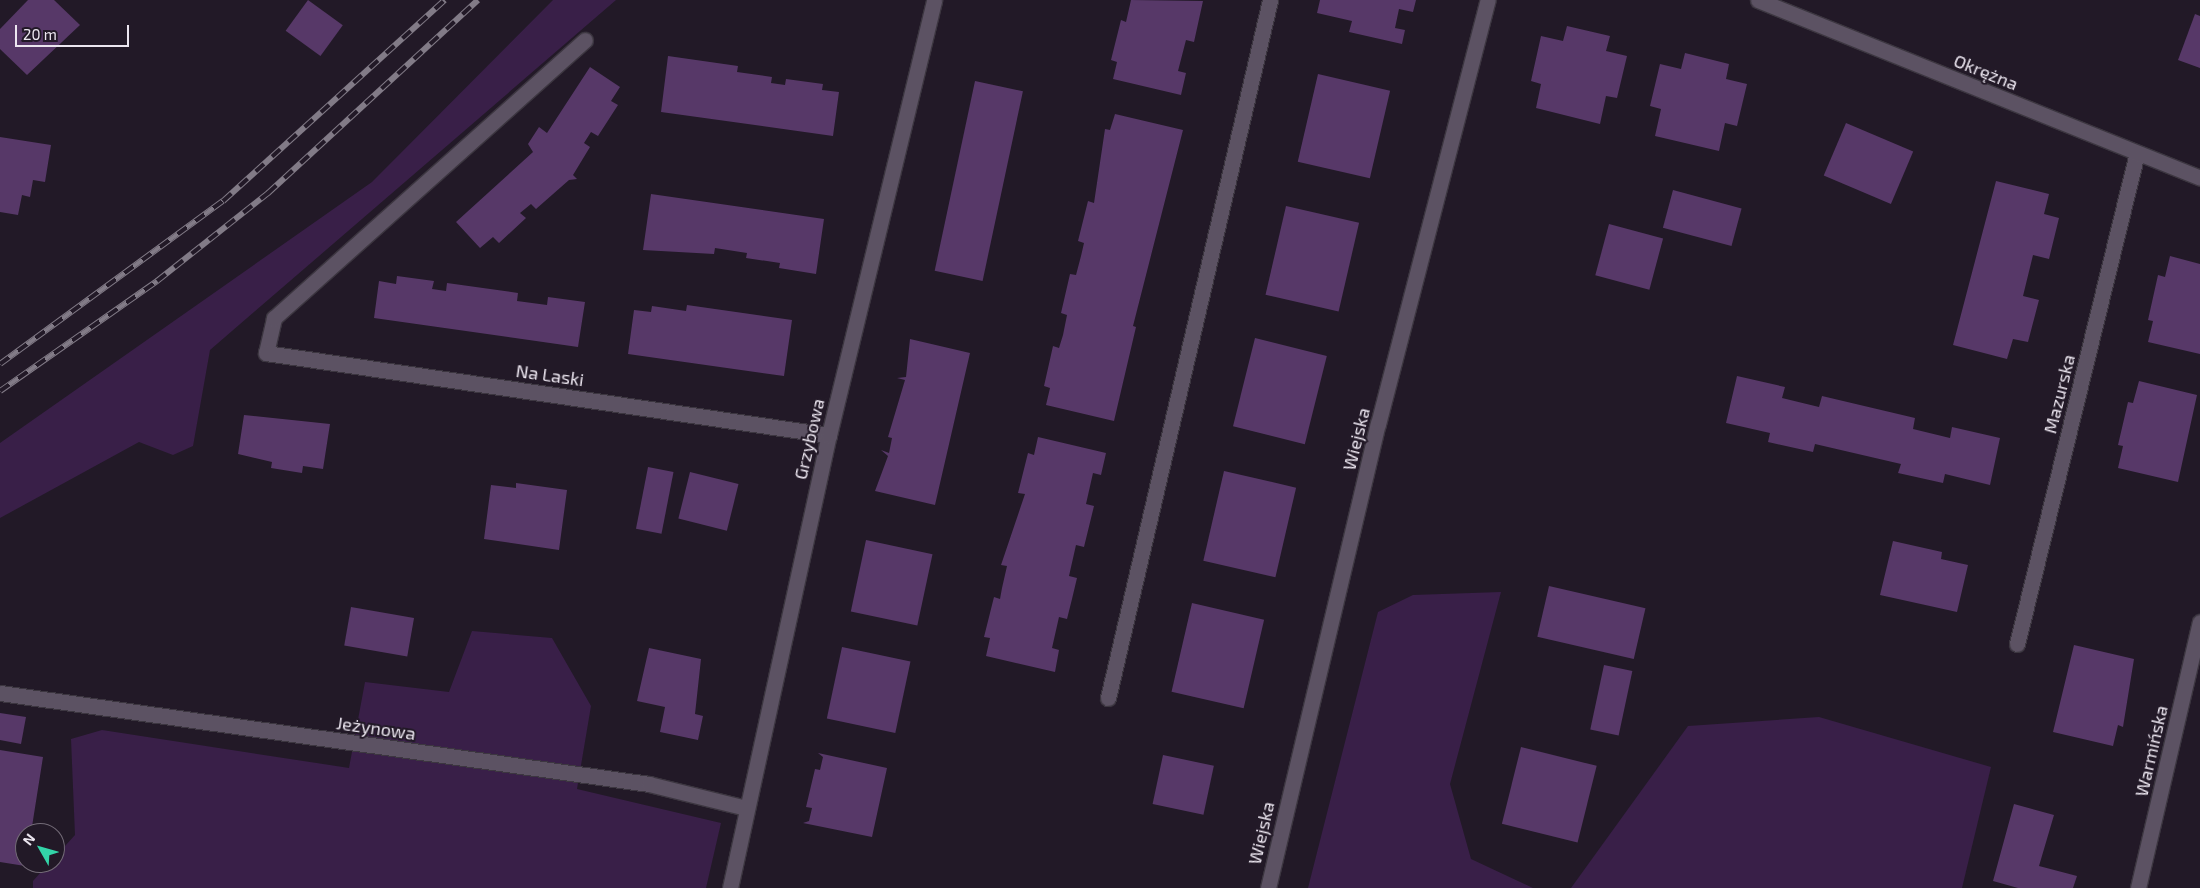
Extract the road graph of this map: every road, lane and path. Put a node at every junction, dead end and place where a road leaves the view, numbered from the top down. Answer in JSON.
{"nodes":[{"id":1,"x":934,"y":0,"type":"edge"},
{"id":2,"x":1270,"y":0,"type":"edge"},
{"id":3,"x":1488,"y":0,"type":"edge"},
{"id":4,"x":1758,"y":0,"type":"edge"},
{"id":5,"x":586,"y":40,"type":"dead end"},
{"id":6,"x":2137,"y":152,"type":"junction"},
{"id":7,"x":2200,"y":178,"type":"edge"},
{"id":8,"x":829,"y":435,"type":"junction"},
{"id":9,"x":2200,"y":622,"type":"edge"},
{"id":10,"x":2016,"y":644,"type":"dead end"},
{"id":11,"x":0,"y":692,"type":"edge"},
{"id":12,"x":1108,"y":698,"type":"dead end"},
{"id":13,"x":746,"y":808,"type":"junction"},
{"id":14,"x":730,"y":888,"type":"edge"},
{"id":15,"x":1268,"y":888,"type":"edge"},
{"id":16,"x":2138,"y":888,"type":"edge"}],
"edges":[{"from":1,"to":8,"type":"street","name":"Grzybowa"},
{"from":2,"to":12,"type":"street"},
{"from":3,"to":15,"type":"street","name":"Wiejska"},
{"from":4,"to":6,"type":"street","name":"Okrężna"},
{"from":5,"to":8,"type":"street","name":"Na Laski"},
{"from":6,"to":7,"type":"street","name":"Okrężna"},
{"from":6,"to":10,"type":"street","name":"Mazurska"},
{"from":8,"to":13,"type":"street","name":"Grzybowa"},
{"from":9,"to":16,"type":"street","name":"Warmińska"},
{"from":11,"to":13,"type":"street","name":"Jeżynowa"},
{"from":13,"to":14,"type":"street","name":"Grzybowa"}]}
